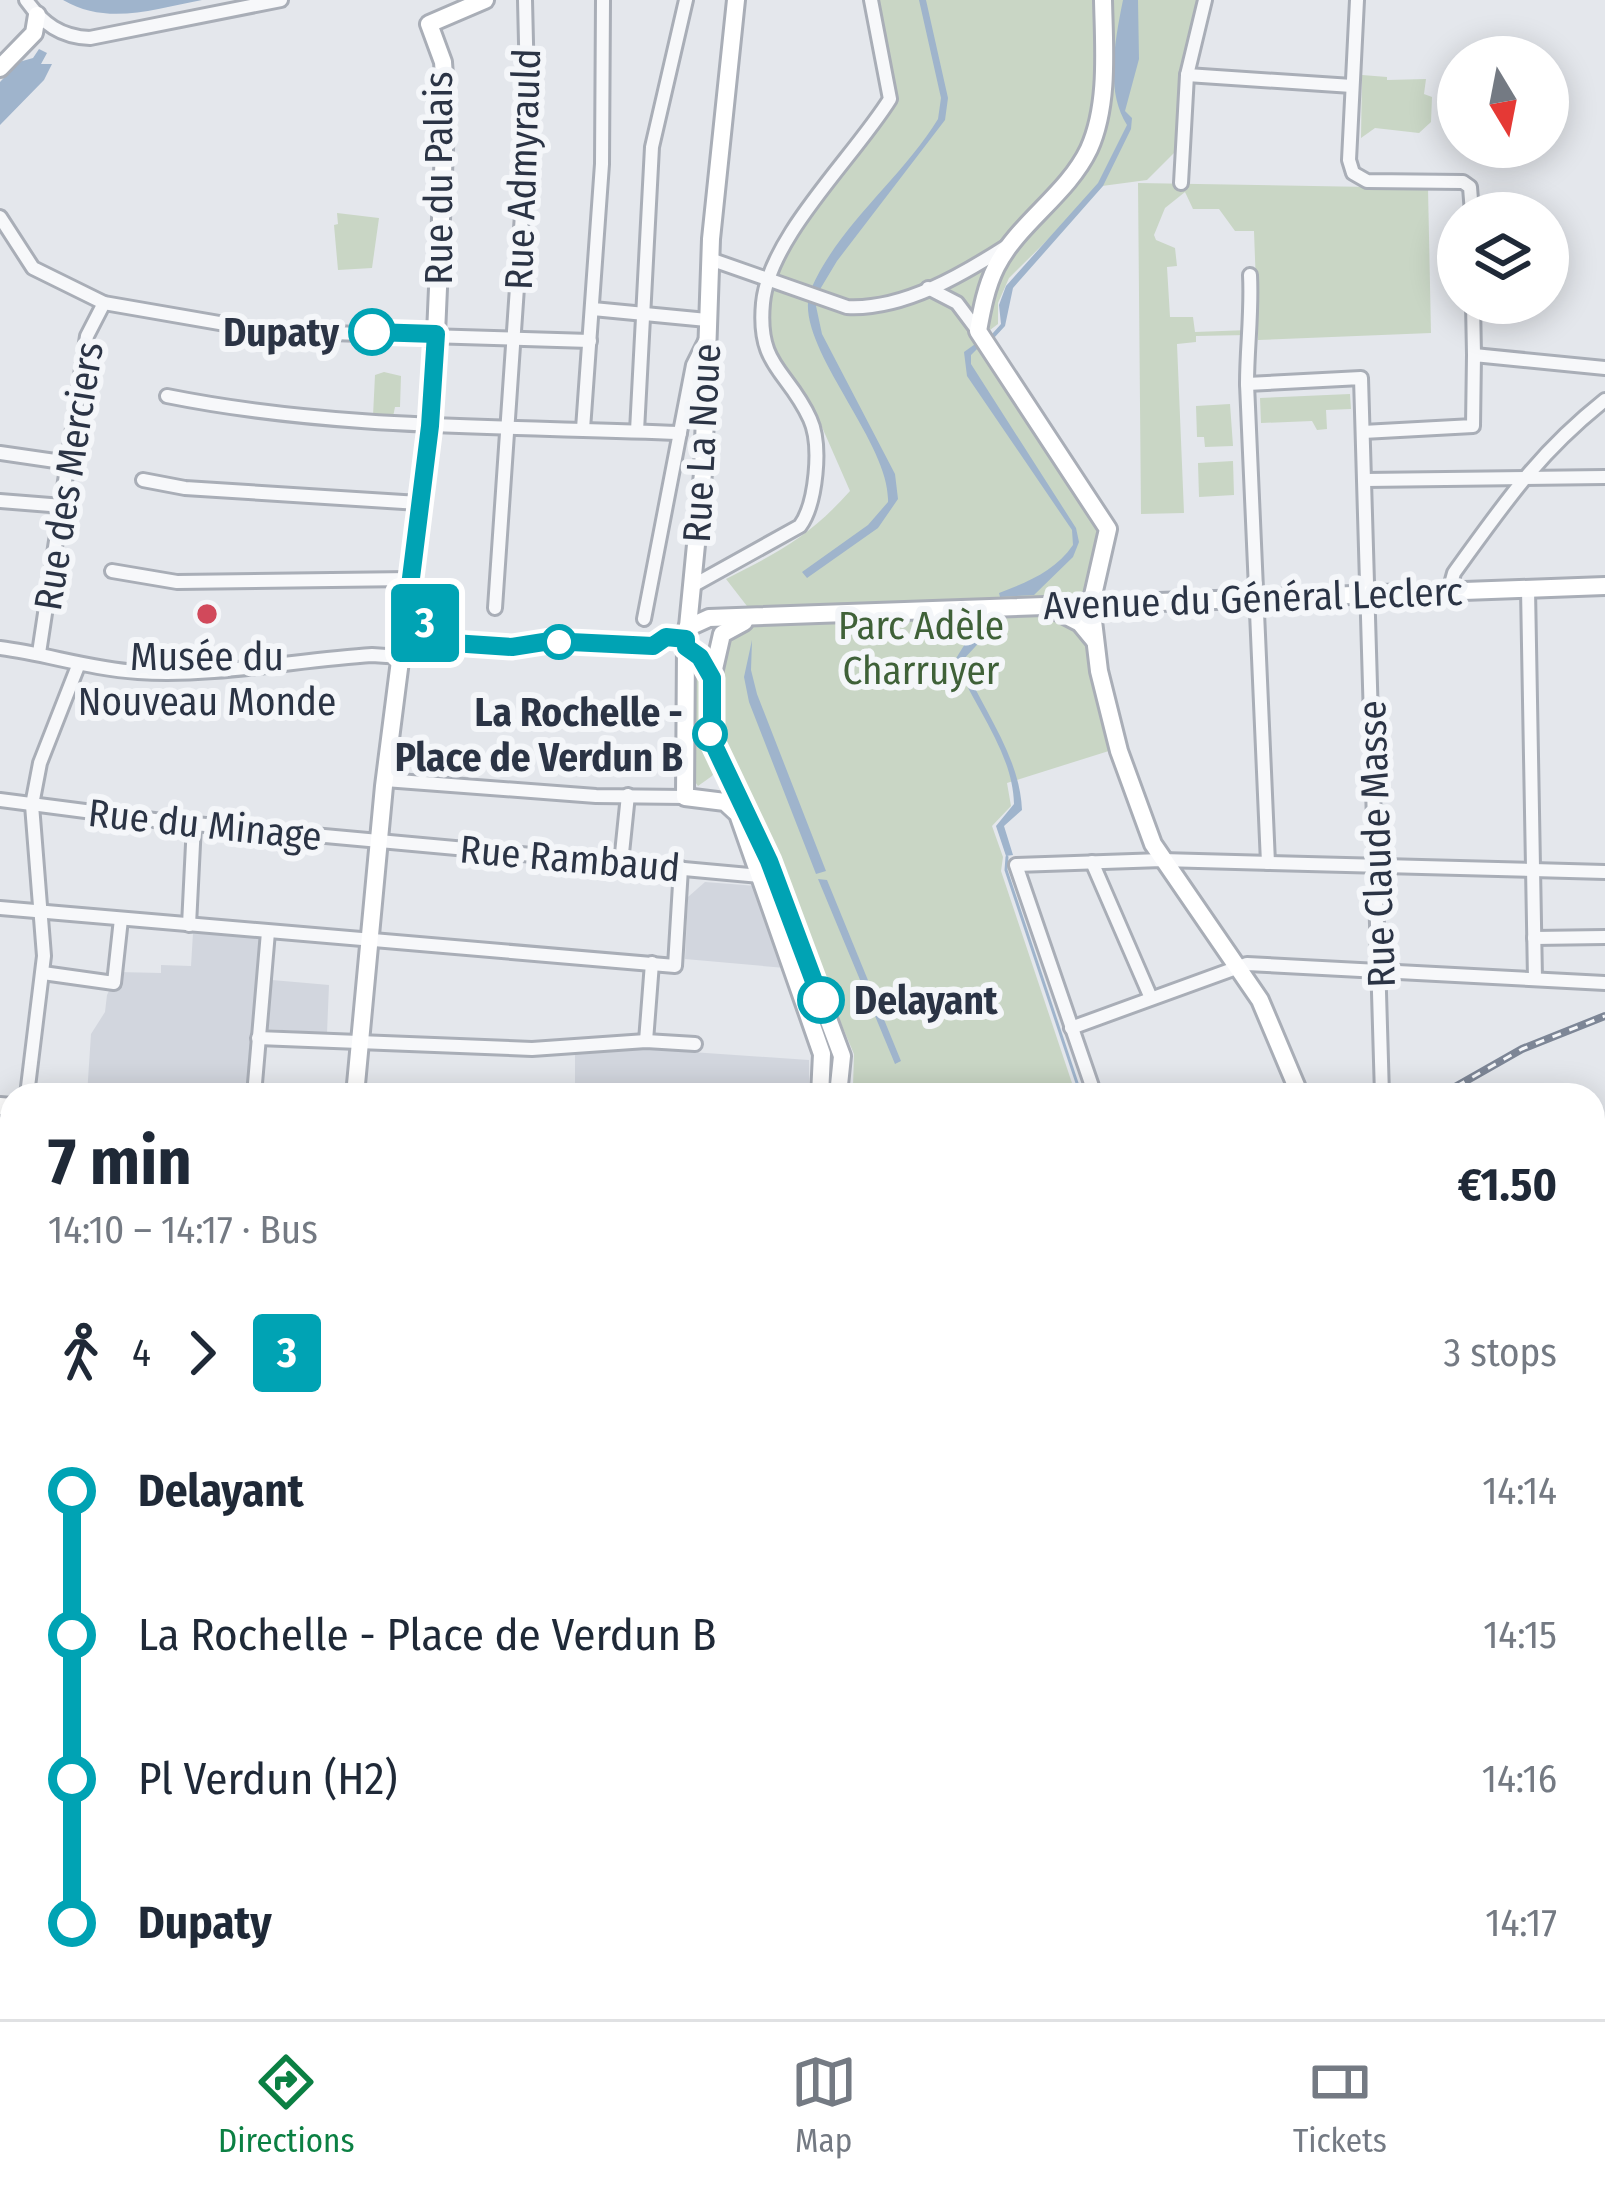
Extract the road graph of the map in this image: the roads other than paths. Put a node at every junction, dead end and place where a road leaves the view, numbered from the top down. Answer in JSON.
{"nodes":[{"id":1,"x":281,"y":0,"type":"edge"},
{"id":2,"x":485,"y":0,"type":"edge"},
{"id":3,"x":525,"y":0,"type":"edge"},
{"id":4,"x":603,"y":0,"type":"edge"},
{"id":5,"x":686,"y":0,"type":"edge"},
{"id":6,"x":715,"y":0,"type":"edge"},
{"id":7,"x":871,"y":0,"type":"edge"},
{"id":8,"x":1103,"y":0,"type":"edge"},
{"id":9,"x":1205,"y":0,"type":"edge"},
{"id":10,"x":1358,"y":0,"type":"edge"},
{"id":11,"x":736,"y":1,"type":"edge"},
{"id":12,"x":32,"y":8,"type":"edge"},
{"id":13,"x":0,"y":68,"type":"edge"},
{"id":14,"x":1186,"y":75,"type":"junction"},
{"id":15,"x":1352,"y":86,"type":"junction"},
{"id":16,"x":1181,"y":183,"type":"dead end"},
{"id":17,"x":1470,"y":192,"type":"edge"},
{"id":18,"x":0,"y":217,"type":"edge"},
{"id":19,"x":1013,"y":242,"type":"junction"},
{"id":20,"x":710,"y":259,"type":"junction"},
{"id":21,"x":1250,"y":274,"type":"dead end"},
{"id":22,"x":770,"y":279,"type":"junction"},
{"id":23,"x":927,"y":288,"type":"junction"},
{"id":24,"x":104,"y":303,"type":"junction"},
{"id":25,"x":593,"y":309,"type":"junction"},
{"id":26,"x":643,"y":314,"type":"junction"},
{"id":27,"x":707,"y":320,"type":"junction"},
{"id":28,"x":1474,"y":324,"type":"edge"},
{"id":29,"x":978,"y":331,"type":"junction"},
{"id":30,"x":436,"y":334,"type":"junction"},
{"id":31,"x":516,"y":338,"type":"junction"},
{"id":32,"x":706,"y":340,"type":"junction"},
{"id":33,"x":590,"y":341,"type":"junction"},
{"id":34,"x":1474,"y":355,"type":"junction"},
{"id":35,"x":1605,"y":368,"type":"edge"},
{"id":36,"x":1247,"y":384,"type":"junction"},
{"id":37,"x":167,"y":397,"type":"dead end"},
{"id":38,"x":1605,"y":400,"type":"edge"},
{"id":39,"x":430,"y":426,"type":"junction"},
{"id":40,"x":507,"y":426,"type":"junction"},
{"id":41,"x":583,"y":429,"type":"junction"},
{"id":42,"x":637,"y":431,"type":"junction"},
{"id":43,"x":1364,"y":432,"type":"junction"},
{"id":44,"x":680,"y":433,"type":"junction"},
{"id":45,"x":0,"y":453,"type":"edge"},
{"id":46,"x":69,"y":463,"type":"junction"},
{"id":47,"x":1605,"y":476,"type":"edge"},
{"id":48,"x":1523,"y":478,"type":"junction"},
{"id":49,"x":143,"y":480,"type":"dead end"},
{"id":50,"x":1366,"y":480,"type":"junction"},
{"id":51,"x":0,"y":501,"type":"edge"},
{"id":52,"x":418,"y":503,"type":"junction"},
{"id":53,"x":63,"y":506,"type":"junction"},
{"id":54,"x":112,"y":571,"type":"dead end"},
{"id":55,"x":410,"y":579,"type":"junction"},
{"id":56,"x":694,"y":584,"type":"junction"},
{"id":57,"x":1605,"y":586,"type":"edge"},
{"id":58,"x":1528,"y":589,"type":"junction"},
{"id":59,"x":1448,"y":591,"type":"junction"},
{"id":60,"x":1370,"y":594,"type":"junction"},
{"id":61,"x":1258,"y":597,"type":"junction"},
{"id":62,"x":1091,"y":604,"type":"junction"},
{"id":63,"x":1047,"y":606,"type":"junction"},
{"id":64,"x":495,"y":608,"type":"dead end"},
{"id":65,"x":769,"y":617,"type":"junction"},
{"id":66,"x":644,"y":619,"type":"dead end"},
{"id":67,"x":688,"y":628,"type":"junction"},
{"id":68,"x":1094,"y":640,"type":"junction"},
{"id":69,"x":0,"y":647,"type":"edge"},
{"id":70,"x":686,"y":647,"type":"junction"},
{"id":71,"x":39,"y":653,"type":"junction"},
{"id":72,"x":401,"y":657,"type":"junction"},
{"id":73,"x":78,"y":666,"type":"junction"},
{"id":74,"x":712,"y":678,"type":"junction"},
{"id":75,"x":725,"y":769,"type":"junction"},
{"id":76,"x":385,"y":780,"type":"junction"},
{"id":77,"x":628,"y":795,"type":"junction"},
{"id":78,"x":685,"y":796,"type":"junction"},
{"id":79,"x":707,"y":797,"type":"junction"},
{"id":80,"x":0,"y":800,"type":"edge"},
{"id":81,"x":32,"y":805,"type":"junction"},
{"id":82,"x":194,"y":824,"type":"junction"},
{"id":83,"x":379,"y":841,"type":"junction"},
{"id":84,"x":1162,"y":860,"type":"junction"},
{"id":85,"x":1092,"y":862,"type":"junction"},
{"id":86,"x":621,"y":863,"type":"junction"},
{"id":87,"x":1268,"y":863,"type":"junction"},
{"id":88,"x":1376,"y":866,"type":"junction"},
{"id":89,"x":681,"y":868,"type":"junction"},
{"id":90,"x":1533,"y":870,"type":"junction"},
{"id":91,"x":1605,"y":872,"type":"edge"},
{"id":92,"x":760,"y":876,"type":"junction"},
{"id":93,"x":0,"y":908,"type":"edge"},
{"id":94,"x":40,"y":911,"type":"junction"},
{"id":95,"x":121,"y":919,"type":"junction"},
{"id":96,"x":189,"y":925,"type":"junction"},
{"id":97,"x":268,"y":932,"type":"junction"},
{"id":98,"x":1605,"y":937,"type":"edge"},
{"id":99,"x":1534,"y":938,"type":"junction"},
{"id":100,"x":371,"y":939,"type":"junction"},
{"id":101,"x":652,"y":963,"type":"junction"},
{"id":102,"x":1237,"y":965,"type":"junction"},
{"id":103,"x":1380,"y":970,"type":"junction"},
{"id":104,"x":43,"y":973,"type":"junction"},
{"id":105,"x":1534,"y":979,"type":"junction"},
{"id":106,"x":1605,"y":983,"type":"edge"},
{"id":107,"x":1151,"y":998,"type":"junction"},
{"id":108,"x":1071,"y":1028,"type":"junction"},
{"id":109,"x":258,"y":1038,"type":"junction"},
{"id":110,"x":361,"y":1040,"type":"junction"},
{"id":111,"x":646,"y":1041,"type":"junction"},
{"id":112,"x":695,"y":1044,"type":"dead end"},
{"id":113,"x":28,"y":1083,"type":"edge"},
{"id":114,"x":255,"y":1083,"type":"edge"},
{"id":115,"x":356,"y":1083,"type":"edge"},
{"id":116,"x":821,"y":1083,"type":"edge"},
{"id":117,"x":839,"y":1083,"type":"edge"},
{"id":118,"x":1091,"y":1083,"type":"edge"},
{"id":119,"x":1295,"y":1083,"type":"edge"},
{"id":120,"x":1382,"y":1083,"type":"edge"}],
"edges":[{"from":1,"to":12,"type":"street"},
{"from":2,"to":30,"type":"street","name":"Rue du Palais"},
{"from":3,"to":31,"type":"street","name":"Rue Admyrauld"},
{"from":4,"to":25,"type":"street"},
{"from":5,"to":26,"type":"street"},
{"from":6,"to":11,"type":"street"},
{"from":7,"to":22,"type":"street"},
{"from":8,"to":19,"type":"street"},
{"from":9,"to":14,"type":"street"},
{"from":10,"to":15,"type":"street"},
{"from":11,"to":20,"type":"street","name":"Rue La Noue"},
{"from":12,"to":13,"type":"street"},
{"from":14,"to":15,"type":"street"},
{"from":14,"to":16,"type":"street"},
{"from":15,"to":17,"type":"street"},
{"from":18,"to":24,"type":"street"},
{"from":19,"to":23,"type":"street"},
{"from":19,"to":29,"type":"street"},
{"from":20,"to":22,"type":"street"},
{"from":20,"to":27,"type":"street","name":"Rue La Noue"},
{"from":21,"to":36,"type":"street"},
{"from":22,"to":23,"type":"street"},
{"from":22,"to":56,"type":"street"},
{"from":23,"to":29,"type":"street"},
{"from":24,"to":30,"type":"street"},
{"from":24,"to":46,"type":"street","name":"Rue des Merciers"},
{"from":25,"to":26,"type":"street"},
{"from":25,"to":33,"type":"street"},
{"from":26,"to":27,"type":"street"},
{"from":26,"to":42,"type":"street"},
{"from":27,"to":32,"type":"street","name":"Rue La Noue"},
{"from":28,"to":34,"type":"street"},
{"from":29,"to":62,"type":"street"},
{"from":30,"to":31,"type":"street"},
{"from":30,"to":39,"type":"street","name":"Rue du Palais"},
{"from":31,"to":33,"type":"street"},
{"from":31,"to":40,"type":"street","name":"Rue Admyrauld"},
{"from":32,"to":44,"type":"street"},
{"from":32,"to":56,"type":"street","name":"Rue La Noue"},
{"from":33,"to":41,"type":"street"},
{"from":34,"to":35,"type":"street"},
{"from":34,"to":43,"type":"street"},
{"from":36,"to":43,"type":"street","name":"Rue Claude Masse"},
{"from":36,"to":61,"type":"street"},
{"from":37,"to":39,"type":"street"},
{"from":38,"to":48,"type":"street"},
{"from":39,"to":40,"type":"street"},
{"from":39,"to":52,"type":"street","name":"Rue du Palais"},
{"from":40,"to":41,"type":"street"},
{"from":40,"to":64,"type":"street","name":"Rue Admyrauld"},
{"from":41,"to":42,"type":"street"},
{"from":42,"to":44,"type":"street"},
{"from":43,"to":50,"type":"street","name":"Rue Claude Masse"},
{"from":44,"to":66,"type":"street"},
{"from":45,"to":46,"type":"street"},
{"from":46,"to":53,"type":"street","name":"Rue des Merciers"},
{"from":47,"to":48,"type":"street"},
{"from":48,"to":50,"type":"street"},
{"from":48,"to":59,"type":"street"},
{"from":49,"to":52,"type":"street"},
{"from":50,"to":60,"type":"street","name":"Rue Claude Masse"},
{"from":51,"to":53,"type":"street"},
{"from":52,"to":55,"type":"street","name":"Rue du Palais"},
{"from":53,"to":71,"type":"street","name":"Rue des Merciers"},
{"from":54,"to":55,"type":"street"},
{"from":55,"to":72,"type":"street","name":"Rue du Palais"},
{"from":56,"to":67,"type":"street","name":"Rue La Noue"},
{"from":57,"to":58,"type":"street","name":"Avenue du Général Leclerc"},
{"from":58,"to":59,"type":"street","name":"Avenue du Général Leclerc"},
{"from":58,"to":90,"type":"street"},
{"from":59,"to":60,"type":"street","name":"Avenue du Général Leclerc"},
{"from":60,"to":61,"type":"street","name":"Avenue du Général Leclerc"},
{"from":60,"to":88,"type":"street","name":"Rue Claude Masse"},
{"from":61,"to":62,"type":"street","name":"Avenue du Général Leclerc"},
{"from":61,"to":87,"type":"street"},
{"from":62,"to":63,"type":"street","name":"Avenue du Général Leclerc"},
{"from":62,"to":68,"type":"street"},
{"from":63,"to":65,"type":"street","name":"Avenue du Général Leclerc"},
{"from":63,"to":68,"type":"street"},
{"from":65,"to":67,"type":"street","name":"Avenue du Général Leclerc"},
{"from":65,"to":74,"type":"street"},
{"from":67,"to":70,"type":"street","name":"Rue La Noue"},
{"from":68,"to":84,"type":"street"},
{"from":69,"to":71,"type":"street"},
{"from":70,"to":74,"type":"street"},
{"from":70,"to":78,"type":"street","name":"Rue La Noue"},
{"from":71,"to":73,"type":"street"},
{"from":72,"to":73,"type":"street"},
{"from":72,"to":76,"type":"street","name":"Rue du Palais"},
{"from":73,"to":81,"type":"street"},
{"from":74,"to":75,"type":"street"},
{"from":75,"to":79,"type":"street"},
{"from":75,"to":117,"type":"street"},
{"from":76,"to":77,"type":"street"},
{"from":76,"to":83,"type":"street","name":"Rue du Palais"},
{"from":77,"to":78,"type":"street"},
{"from":77,"to":86,"type":"street"},
{"from":78,"to":79,"type":"street"},
{"from":79,"to":92,"type":"street"},
{"from":80,"to":81,"type":"street","name":"Rue du Minage"},
{"from":81,"to":82,"type":"street","name":"Rue du Minage"},
{"from":81,"to":94,"type":"street"},
{"from":82,"to":83,"type":"street","name":"Rue du Minage"},
{"from":82,"to":96,"type":"street"},
{"from":83,"to":86,"type":"street","name":"Rue Rambaud"},
{"from":83,"to":100,"type":"street","name":"Rue du Palais"},
{"from":84,"to":85,"type":"street"},
{"from":84,"to":87,"type":"street"},
{"from":84,"to":102,"type":"street"},
{"from":85,"to":107,"type":"street"},
{"from":85,"to":108,"type":"street"},
{"from":86,"to":89,"type":"street","name":"Rue Rambaud"},
{"from":87,"to":88,"type":"street"},
{"from":88,"to":90,"type":"street"},
{"from":88,"to":103,"type":"street","name":"Rue Claude Masse"},
{"from":89,"to":92,"type":"street","name":"Rue Rambaud"},
{"from":89,"to":101,"type":"street"},
{"from":90,"to":91,"type":"street"},
{"from":90,"to":99,"type":"street"},
{"from":92,"to":116,"type":"street"},
{"from":93,"to":94,"type":"street"},
{"from":94,"to":95,"type":"street"},
{"from":94,"to":104,"type":"street"},
{"from":95,"to":96,"type":"street"},
{"from":95,"to":104,"type":"street"},
{"from":96,"to":97,"type":"street"},
{"from":97,"to":100,"type":"street"},
{"from":97,"to":109,"type":"street"},
{"from":98,"to":99,"type":"street"},
{"from":99,"to":105,"type":"street"},
{"from":100,"to":101,"type":"street"},
{"from":100,"to":110,"type":"street","name":"Rue du Palais"},
{"from":101,"to":111,"type":"street"},
{"from":102,"to":103,"type":"street"},
{"from":102,"to":107,"type":"street"},
{"from":102,"to":119,"type":"street"},
{"from":103,"to":105,"type":"street"},
{"from":103,"to":120,"type":"street","name":"Rue Claude Masse"},
{"from":104,"to":113,"type":"street"},
{"from":105,"to":106,"type":"street"},
{"from":107,"to":108,"type":"street"},
{"from":108,"to":118,"type":"street"},
{"from":109,"to":110,"type":"street"},
{"from":109,"to":114,"type":"street"},
{"from":110,"to":111,"type":"street"},
{"from":110,"to":115,"type":"street","name":"Rue du Palais"},
{"from":111,"to":112,"type":"street"}]}
